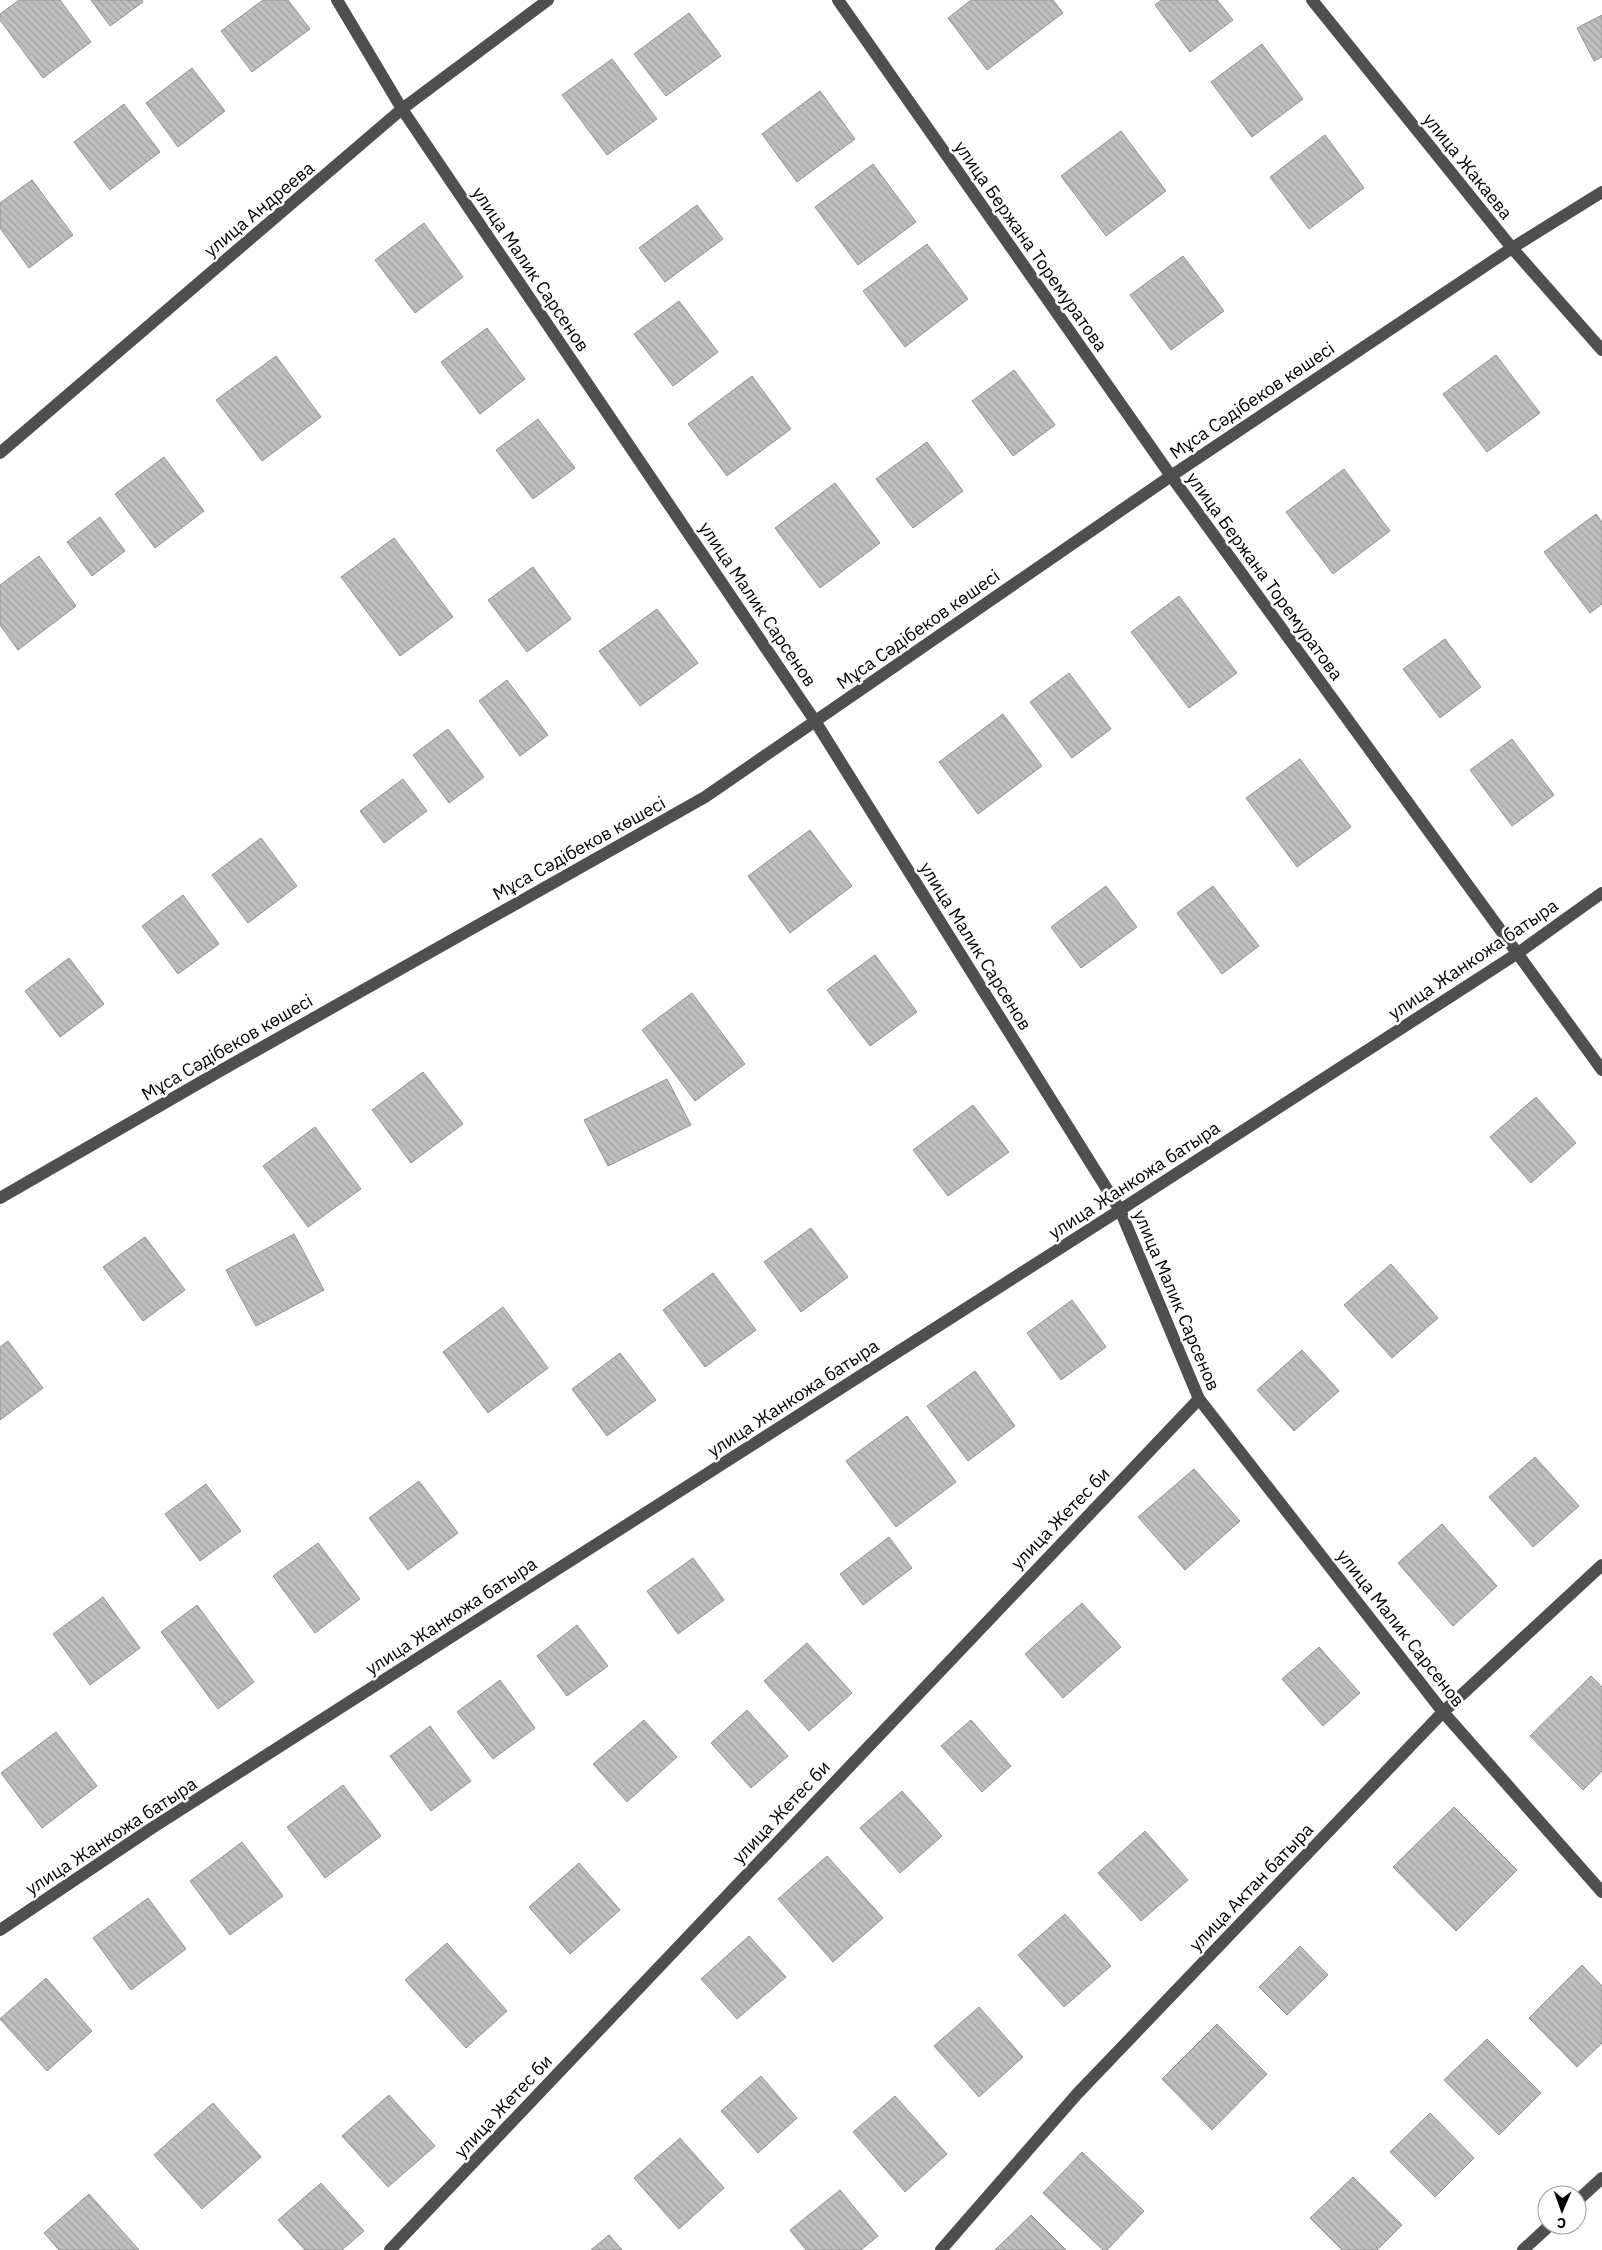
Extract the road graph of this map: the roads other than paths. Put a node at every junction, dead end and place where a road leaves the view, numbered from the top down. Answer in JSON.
{"nodes":[{"id":1,"x":337,"y":0,"type":"edge"},
{"id":2,"x":548,"y":0,"type":"edge"},
{"id":3,"x":838,"y":0,"type":"edge"},
{"id":4,"x":1312,"y":0,"type":"edge"},
{"id":5,"x":402,"y":109,"type":"junction"},
{"id":6,"x":1602,"y":192,"type":"edge"},
{"id":7,"x":1512,"y":248,"type":"junction"},
{"id":8,"x":1602,"y":350,"type":"edge"},
{"id":9,"x":0,"y":453,"type":"edge"},
{"id":10,"x":1171,"y":476,"type":"junction"},
{"id":11,"x":815,"y":721,"type":"junction"},
{"id":12,"x":1602,"y":893,"type":"edge"},
{"id":13,"x":1518,"y":953,"type":"junction"},
{"id":14,"x":1602,"y":1070,"type":"edge"},
{"id":15,"x":0,"y":1198,"type":"edge"},
{"id":16,"x":1120,"y":1210,"type":"junction"},
{"id":17,"x":1199,"y":1398,"type":"junction"},
{"id":18,"x":1602,"y":1565,"type":"edge"},
{"id":19,"x":1443,"y":1712,"type":"junction"},
{"id":20,"x":1602,"y":1892,"type":"edge"},
{"id":21,"x":0,"y":1930,"type":"edge"},
{"id":22,"x":1602,"y":2178,"type":"edge"},
{"id":23,"x":1587,"y":2192,"type":"edge"},
{"id":24,"x":1539,"y":2235,"type":"edge"},
{"id":25,"x":390,"y":2250,"type":"edge"},
{"id":26,"x":941,"y":2250,"type":"edge"},
{"id":27,"x":1523,"y":2250,"type":"edge"}],
"edges":[{"from":1,"to":5,"type":"street","name":"улица Малик Сарсенов"},
{"from":2,"to":5,"type":"street","name":"улица Андреева"},
{"from":3,"to":10,"type":"street","name":"улица Бержана Торемуратова"},
{"from":4,"to":7,"type":"street","name":"улица Жакаева"},
{"from":5,"to":9,"type":"street","name":"улица Андреева"},
{"from":5,"to":11,"type":"street","name":"улица Малик Сарсенов"},
{"from":6,"to":7,"type":"street","name":"Мұса Сәдібеков көшесі"},
{"from":7,"to":8,"type":"street","name":"улица Жакаева"},
{"from":7,"to":10,"type":"street","name":"Мұса Сәдібеков көшесі"},
{"from":10,"to":11,"type":"street","name":"Мұса Сәдібеков көшесі"},
{"from":10,"to":13,"type":"street","name":"улица Бержана Торемуратова"},
{"from":11,"to":15,"type":"street","name":"Мұса Сәдібеков көшесі"},
{"from":11,"to":16,"type":"street","name":"улица Малик Сарсенов"},
{"from":12,"to":13,"type":"street","name":"улица Жанкожа батыра"},
{"from":13,"to":14,"type":"street","name":"улица Бержана Торемуратова"},
{"from":13,"to":16,"type":"street","name":"улица Жанкожа батыра"},
{"from":16,"to":17,"type":"street","name":"улица Малик Сарсенов"},
{"from":16,"to":21,"type":"street","name":"улица Жанкожа батыра"},
{"from":17,"to":19,"type":"street","name":"улица Малик Сарсенов"},
{"from":17,"to":25,"type":"street","name":"улица Жетес би"},
{"from":18,"to":19,"type":"street","name":"улица Актан батыра"},
{"from":19,"to":20,"type":"street","name":"улица Малик Сарсенов"},
{"from":19,"to":26,"type":"street","name":"улица Актан батыра"},
{"from":22,"to":23,"type":"street"},
{"from":24,"to":27,"type":"street"}]}
